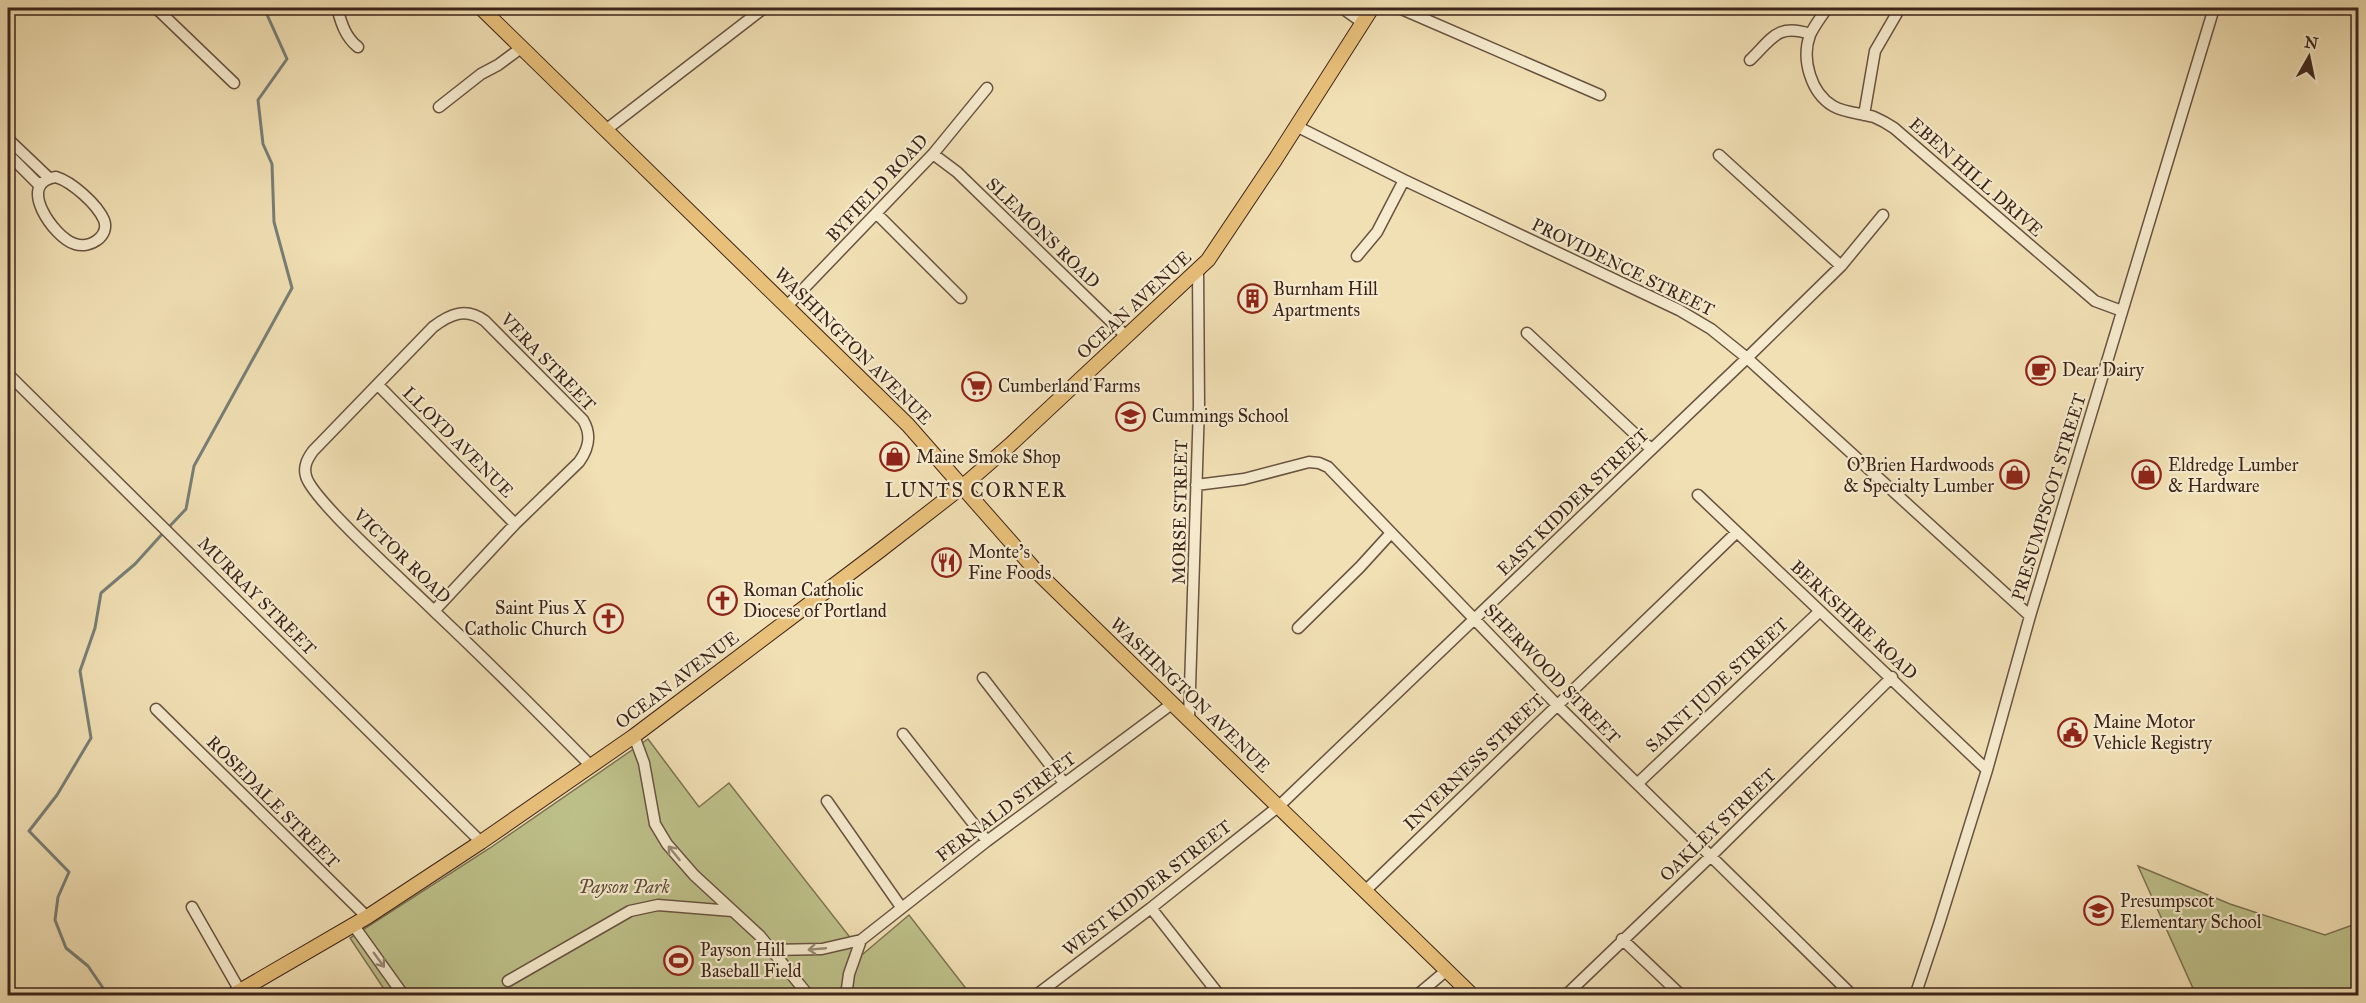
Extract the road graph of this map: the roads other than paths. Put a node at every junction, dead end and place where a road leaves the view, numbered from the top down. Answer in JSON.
{"nodes":[{"id":1,"x":156,"y":8,"type":"edge"},
{"id":2,"x":337,"y":8,"type":"edge"},
{"id":3,"x":480,"y":8,"type":"edge"},
{"id":4,"x":764,"y":8,"type":"edge"},
{"id":5,"x":1342,"y":8,"type":"edge"},
{"id":6,"x":1372,"y":8,"type":"edge"},
{"id":7,"x":1398,"y":8,"type":"edge"},
{"id":8,"x":1827,"y":8,"type":"edge"},
{"id":9,"x":1900,"y":8,"type":"edge"},
{"id":10,"x":2214,"y":8,"type":"edge"},
{"id":11,"x":1363,"y":23,"type":"junction"},
{"id":12,"x":1810,"y":34,"type":"junction"},
{"id":13,"x":358,"y":46,"type":"dead end"},
{"id":14,"x":521,"y":48,"type":"junction"},
{"id":15,"x":1750,"y":60,"type":"dead end"},
{"id":16,"x":234,"y":83,"type":"dead end"},
{"id":17,"x":987,"y":88,"type":"dead end"},
{"id":18,"x":1600,"y":95,"type":"dead end"},
{"id":19,"x":439,"y":107,"type":"dead end"},
{"id":20,"x":1864,"y":115,"type":"junction"},
{"id":21,"x":1296,"y":126,"type":"junction"},
{"id":22,"x":607,"y":129,"type":"junction"},
{"id":23,"x":8,"y":140,"type":"edge"},
{"id":24,"x":8,"y":154,"type":"edge"},
{"id":25,"x":933,"y":154,"type":"junction"},
{"id":26,"x":1719,"y":155,"type":"dead end"},
{"id":27,"x":49,"y":177,"type":"junction"},
{"id":28,"x":1404,"y":180,"type":"junction"},
{"id":29,"x":40,"y":186,"type":"junction"},
{"id":30,"x":877,"y":214,"type":"junction"},
{"id":31,"x":1883,"y":215,"type":"dead end"},
{"id":32,"x":1357,"y":256,"type":"dead end"},
{"id":33,"x":1841,"y":266,"type":"junction"},
{"id":34,"x":1198,"y":270,"type":"junction"},
{"id":35,"x":961,"y":298,"type":"dead end"},
{"id":36,"x":787,"y":306,"type":"junction"},
{"id":37,"x":2122,"y":311,"type":"junction"},
{"id":38,"x":1527,"y":333,"type":"dead end"},
{"id":39,"x":1126,"y":338,"type":"junction"},
{"id":40,"x":1747,"y":358,"type":"junction"},
{"id":41,"x":8,"y":374,"type":"edge"},
{"id":42,"x":378,"y":385,"type":"junction"},
{"id":43,"x":1651,"y":449,"type":"junction"},
{"id":44,"x":1196,"y":484,"type":"junction"},
{"id":45,"x":963,"y":486,"type":"junction"},
{"id":46,"x":1698,"y":495,"type":"dead end"},
{"id":47,"x":515,"y":524,"type":"junction"},
{"id":48,"x":1737,"y":532,"type":"junction"},
{"id":49,"x":1391,"y":533,"type":"junction"},
{"id":50,"x":434,"y":610,"type":"junction"},
{"id":51,"x":1820,"y":611,"type":"junction"},
{"id":52,"x":2030,"y":616,"type":"junction"},
{"id":53,"x":1475,"y":618,"type":"junction"},
{"id":54,"x":1298,"y":628,"type":"dead end"},
{"id":55,"x":1892,"y":677,"type":"junction"},
{"id":56,"x":983,"y":678,"type":"dead end"},
{"id":57,"x":1173,"y":703,"type":"junction"},
{"id":58,"x":1557,"y":705,"type":"junction"},
{"id":59,"x":156,"y":709,"type":"dead end"},
{"id":60,"x":1189,"y":719,"type":"junction"},
{"id":61,"x":903,"y":734,"type":"dead end"},
{"id":62,"x":634,"y":736,"type":"junction"},
{"id":63,"x":591,"y":766,"type":"junction"},
{"id":64,"x":1987,"y":770,"type":"junction"},
{"id":65,"x":1064,"y":783,"type":"junction"},
{"id":66,"x":1638,"y":783,"type":"junction"},
{"id":67,"x":827,"y":801,"type":"dead end"},
{"id":68,"x":1279,"y":806,"type":"junction"},
{"id":69,"x":987,"y":841,"type":"junction"},
{"id":70,"x":481,"y":842,"type":"junction"},
{"id":71,"x":1711,"y":856,"type":"junction"},
{"id":72,"x":1365,"y":891,"type":"junction"},
{"id":73,"x":192,"y":907,"type":"dead end"},
{"id":74,"x":901,"y":907,"type":"junction"},
{"id":75,"x":1151,"y":908,"type":"junction"},
{"id":76,"x":732,"y":911,"type":"junction"},
{"id":77,"x":367,"y":917,"type":"junction"},
{"id":78,"x":354,"y":926,"type":"junction"},
{"id":79,"x":1622,"y":939,"type":"junction"},
{"id":80,"x":861,"y":940,"type":"junction"},
{"id":81,"x":772,"y":950,"type":"junction"},
{"id":82,"x":1448,"y":970,"type":"junction"},
{"id":83,"x":508,"y":981,"type":"dead end"},
{"id":84,"x":235,"y":993,"type":"edge"},
{"id":85,"x":404,"y":996,"type":"edge"},
{"id":86,"x":809,"y":996,"type":"edge"},
{"id":87,"x":846,"y":996,"type":"edge"},
{"id":88,"x":1035,"y":996,"type":"edge"},
{"id":89,"x":1220,"y":996,"type":"edge"},
{"id":90,"x":1416,"y":996,"type":"edge"},
{"id":91,"x":1473,"y":996,"type":"edge"},
{"id":92,"x":1565,"y":996,"type":"edge"},
{"id":93,"x":1682,"y":996,"type":"edge"},
{"id":94,"x":1853,"y":996,"type":"edge"},
{"id":95,"x":1915,"y":996,"type":"edge"}],
"edges":[{"from":1,"to":16,"type":"street"},
{"from":2,"to":13,"type":"street"},
{"from":3,"to":14,"type":"main road","name":"WASHINGTON AVENUE"},
{"from":4,"to":22,"type":"street"},
{"from":5,"to":11,"type":"street"},
{"from":6,"to":11,"type":"main road","name":"OCEAN AVENUE"},
{"from":7,"to":18,"type":"street"},
{"from":8,"to":12,"type":"street","name":"EBEN HILL DRIVE"},
{"from":9,"to":20,"type":"street"},
{"from":10,"to":37,"type":"street","name":"PRESUMPSCOT STREET"},
{"from":11,"to":21,"type":"main road","name":"OCEAN AVENUE"},
{"from":12,"to":15,"type":"street"},
{"from":12,"to":20,"type":"street","name":"EBEN HILL DRIVE"},
{"from":14,"to":19,"type":"street"},
{"from":14,"to":22,"type":"main road","name":"WASHINGTON AVENUE"},
{"from":17,"to":25,"type":"street","name":"BYFIELD ROAD"},
{"from":20,"to":37,"type":"street","name":"EBEN HILL DRIVE"},
{"from":21,"to":28,"type":"street","name":"PROVIDENCE STREET"},
{"from":21,"to":34,"type":"main road","name":"OCEAN AVENUE"},
{"from":22,"to":36,"type":"main road","name":"WASHINGTON AVENUE"},
{"from":23,"to":27,"type":"street"},
{"from":24,"to":29,"type":"street"},
{"from":25,"to":30,"type":"street","name":"BYFIELD ROAD"},
{"from":25,"to":39,"type":"street","name":"SLEMONS ROAD"},
{"from":26,"to":33,"type":"street"},
{"from":27,"to":29,"type":"street"},
{"from":27,"to":29,"type":"street"},
{"from":28,"to":32,"type":"street"},
{"from":28,"to":40,"type":"street","name":"PROVIDENCE STREET"},
{"from":30,"to":35,"type":"street"},
{"from":30,"to":36,"type":"street","name":"BYFIELD ROAD"},
{"from":31,"to":33,"type":"street","name":"EAST KIDDER STREET"},
{"from":33,"to":40,"type":"street","name":"EAST KIDDER STREET"},
{"from":34,"to":39,"type":"main road","name":"OCEAN AVENUE"},
{"from":34,"to":44,"type":"street","name":"MORSE STREET"},
{"from":36,"to":45,"type":"main road","name":"WASHINGTON AVENUE"},
{"from":37,"to":52,"type":"street","name":"PRESUMPSCOT STREET"},
{"from":38,"to":43,"type":"street"},
{"from":39,"to":45,"type":"main road","name":"OCEAN AVENUE"},
{"from":40,"to":43,"type":"street","name":"EAST KIDDER STREET"},
{"from":40,"to":52,"type":"street","name":"PROVIDENCE STREET"},
{"from":41,"to":70,"type":"street","name":"MURRAY STREET"},
{"from":42,"to":47,"type":"street","name":"LLOYD AVENUE"},
{"from":42,"to":47,"type":"street","name":"VERA STREET"},
{"from":42,"to":50,"type":"street","name":"VICTOR ROAD"},
{"from":43,"to":53,"type":"street","name":"EAST KIDDER STREET"},
{"from":44,"to":49,"type":"street","name":"SHERWOOD STREET"},
{"from":44,"to":60,"type":"street","name":"MORSE STREET"},
{"from":45,"to":57,"type":"main road","name":"WASHINGTON AVENUE"},
{"from":45,"to":62,"type":"main road","name":"OCEAN AVENUE"},
{"from":46,"to":48,"type":"street","name":"BERKSHIRE ROAD"},
{"from":47,"to":50,"type":"street","name":"VERA STREET"},
{"from":48,"to":51,"type":"street","name":"BERKSHIRE ROAD"},
{"from":48,"to":58,"type":"street","name":"INVERNESS STREET"},
{"from":49,"to":53,"type":"street","name":"SHERWOOD STREET"},
{"from":49,"to":54,"type":"street"},
{"from":50,"to":63,"type":"street","name":"VICTOR ROAD"},
{"from":51,"to":55,"type":"street","name":"BERKSHIRE ROAD"},
{"from":51,"to":66,"type":"street","name":"SAINT JUDE STREET"},
{"from":52,"to":64,"type":"street","name":"PRESUMPSCOT STREET"},
{"from":53,"to":58,"type":"street","name":"SHERWOOD STREET"},
{"from":53,"to":68,"type":"street","name":"EAST KIDDER STREET"},
{"from":55,"to":64,"type":"street","name":"BERKSHIRE ROAD"},
{"from":55,"to":71,"type":"street","name":"OAKLEY STREET"},
{"from":56,"to":65,"type":"street"},
{"from":57,"to":60,"type":"main road","name":"WASHINGTON AVENUE"},
{"from":57,"to":65,"type":"street","name":"FERNALD STREET"},
{"from":58,"to":66,"type":"street","name":"SHERWOOD STREET"},
{"from":58,"to":72,"type":"street","name":"INVERNESS STREET"},
{"from":59,"to":77,"type":"street","name":"ROSEDALE STREET"},
{"from":60,"to":68,"type":"main road","name":"WASHINGTON AVENUE"},
{"from":61,"to":69,"type":"street"},
{"from":62,"to":63,"type":"main road","name":"OCEAN AVENUE"},
{"from":76,"to":62,"type":"street","one_way":true},
{"from":63,"to":70,"type":"main road","name":"OCEAN AVENUE"},
{"from":64,"to":95,"type":"street","name":"PRESUMPSCOT STREET"},
{"from":65,"to":69,"type":"street","name":"FERNALD STREET"},
{"from":66,"to":71,"type":"street","name":"SHERWOOD STREET"},
{"from":67,"to":74,"type":"street"},
{"from":68,"to":72,"type":"main road","name":"WASHINGTON AVENUE"},
{"from":68,"to":75,"type":"street","name":"WEST KIDDER STREET"},
{"from":69,"to":74,"type":"street","name":"FERNALD STREET"},
{"from":70,"to":77,"type":"main road","name":"OCEAN AVENUE"},
{"from":71,"to":79,"type":"street","name":"OAKLEY STREET"},
{"from":71,"to":94,"type":"street","name":"SHERWOOD STREET"},
{"from":72,"to":82,"type":"main road","name":"WASHINGTON AVENUE"},
{"from":73,"to":84,"type":"street"},
{"from":74,"to":80,"type":"street","name":"FERNALD STREET"},
{"from":75,"to":88,"type":"street","name":"WEST KIDDER STREET"},
{"from":75,"to":89,"type":"street"},
{"from":76,"to":81,"type":"street"},
{"from":76,"to":83,"type":"street"},
{"from":77,"to":78,"type":"main road","name":"OCEAN AVENUE"},
{"from":78,"to":84,"type":"main road","name":"OCEAN AVENUE"},
{"from":78,"to":85,"type":"street","one_way":true},
{"from":79,"to":92,"type":"street","name":"OAKLEY STREET"},
{"from":79,"to":93,"type":"street"},
{"from":80,"to":81,"type":"street","name":"FERNALD STREET","one_way":true},
{"from":80,"to":87,"type":"street"},
{"from":81,"to":86,"type":"street"},
{"from":82,"to":90,"type":"street"},
{"from":82,"to":91,"type":"main road","name":"WASHINGTON AVENUE"}]}
